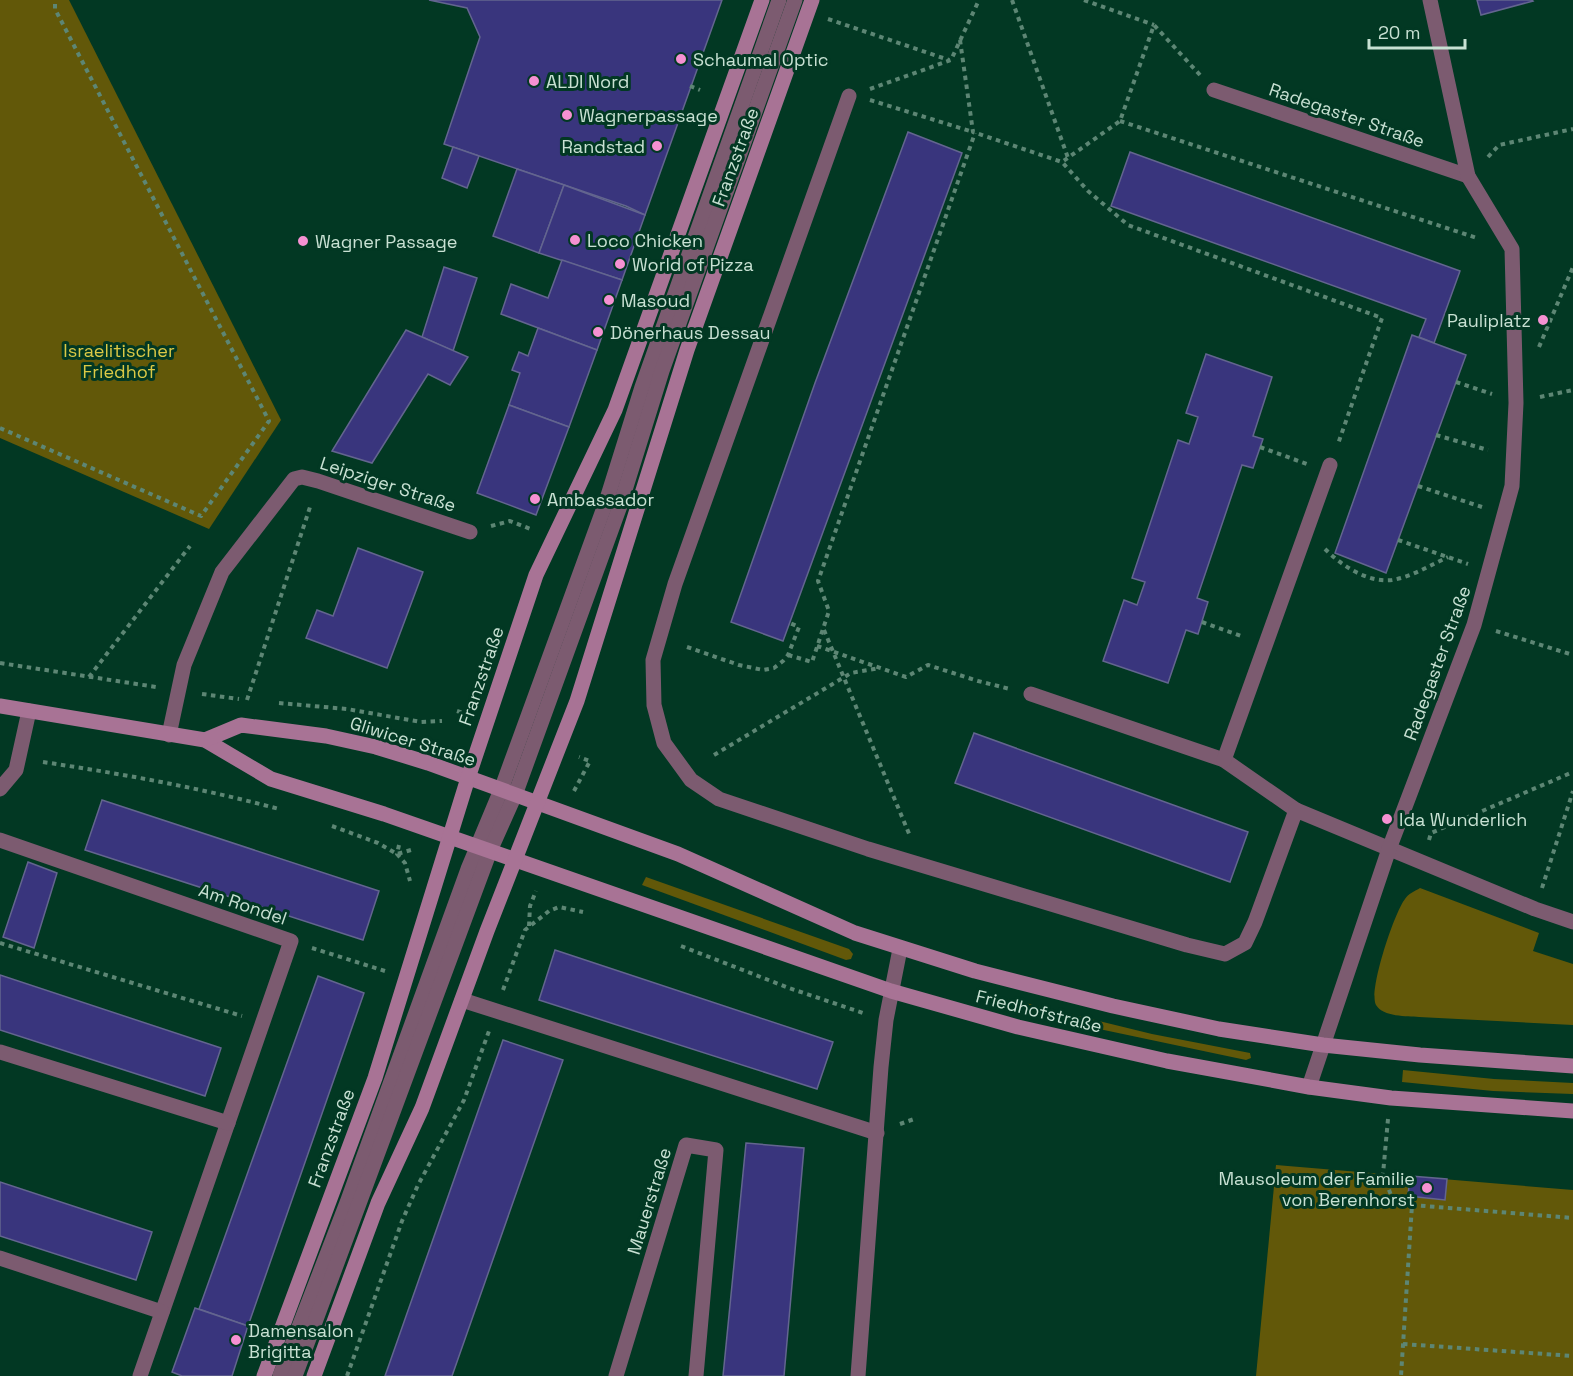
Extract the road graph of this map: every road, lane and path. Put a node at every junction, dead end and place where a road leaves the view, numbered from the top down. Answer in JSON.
{"nodes":[{"id":1,"x":55,"y":0,"type":"edge"},
{"id":2,"x":762,"y":0,"type":"edge"},
{"id":3,"x":779,"y":0,"type":"edge"},
{"id":4,"x":795,"y":0,"type":"edge"},
{"id":5,"x":812,"y":0,"type":"edge"},
{"id":6,"x":979,"y":0,"type":"edge"},
{"id":7,"x":1012,"y":0,"type":"edge"},
{"id":8,"x":1084,"y":0,"type":"edge"},
{"id":9,"x":1430,"y":0,"type":"edge"},
{"id":10,"x":1154,"y":25,"type":"junction"},
{"id":11,"x":853,"y":27,"type":"dead end"},
{"id":12,"x":960,"y":40,"type":"junction"},
{"id":13,"x":951,"y":60,"type":"junction"},
{"id":14,"x":690,"y":87,"type":"dead end"},
{"id":15,"x":700,"y":90,"type":"dead end"},
{"id":16,"x":1214,"y":90,"type":"joint"},
{"id":17,"x":849,"y":96,"type":"junction"},
{"id":18,"x":1120,"y":121,"type":"junction"},
{"id":19,"x":1573,"y":129,"type":"edge"},
{"id":20,"x":974,"y":133,"type":"junction"},
{"id":21,"x":1068,"y":158,"type":"junction"},
{"id":22,"x":1062,"y":162,"type":"junction"},
{"id":23,"x":1468,"y":176,"type":"junction"},
{"id":24,"x":1512,"y":249,"type":"junction"},
{"id":25,"x":1573,"y":267,"type":"edge"},
{"id":26,"x":1538,"y":351,"type":"dead end"},
{"id":27,"x":1456,"y":382,"type":"dead end"},
{"id":28,"x":1573,"y":390,"type":"edge"},
{"id":29,"x":1492,"y":394,"type":"dead end"},
{"id":30,"x":1516,"y":403,"type":"junction"},
{"id":31,"x":0,"y":428,"type":"edge"},
{"id":32,"x":1436,"y":435,"type":"dead end"},
{"id":33,"x":1260,"y":447,"type":"dead end"},
{"id":34,"x":1488,"y":450,"type":"dead end"},
{"id":35,"x":1329,"y":468,"type":"junction"},
{"id":36,"x":318,"y":481,"type":"junction"},
{"id":37,"x":1418,"y":486,"type":"dead end"},
{"id":38,"x":1482,"y":507,"type":"dead end"},
{"id":39,"x":1308,"y":527,"type":"junction"},
{"id":40,"x":535,"y":531,"type":"dead end"},
{"id":41,"x":470,"y":532,"type":"joint"},
{"id":42,"x":1398,"y":540,"type":"dead end"},
{"id":43,"x":190,"y":546,"type":"dead end"},
{"id":44,"x":1448,"y":556,"type":"junction"},
{"id":45,"x":1469,"y":564,"type":"dead end"},
{"id":46,"x":1202,"y":622,"type":"dead end"},
{"id":47,"x":790,"y":623,"type":"dead end"},
{"id":48,"x":1474,"y":625,"type":"junction"},
{"id":49,"x":823,"y":629,"type":"junction"},
{"id":50,"x":1266,"y":645,"type":"junction"},
{"id":51,"x":817,"y":646,"type":"junction"},
{"id":52,"x":687,"y":647,"type":"dead end"},
{"id":53,"x":833,"y":651,"type":"junction"},
{"id":54,"x":788,"y":655,"type":"junction"},
{"id":55,"x":1573,"y":655,"type":"edge"},
{"id":56,"x":0,"y":663,"type":"edge"},
{"id":57,"x":881,"y":668,"type":"junction"},
{"id":58,"x":89,"y":677,"type":"junction"},
{"id":59,"x":845,"y":678,"type":"junction"},
{"id":60,"x":178,"y":691,"type":"junction"},
{"id":61,"x":1031,"y":694,"type":"joint"},
{"id":62,"x":247,"y":700,"type":"junction"},
{"id":63,"x":258,"y":701,"type":"dead end"},
{"id":64,"x":269,"y":702,"type":"dead end"},
{"id":65,"x":0,"y":706,"type":"edge"},
{"id":66,"x":29,"y":711,"type":"junction"},
{"id":67,"x":442,"y":722,"type":"dead end"},
{"id":68,"x":169,"y":735,"type":"junction"},
{"id":69,"x":205,"y":740,"type":"junction"},
{"id":70,"x":714,"y":755,"type":"dead end"},
{"id":71,"x":19,"y":758,"type":"junction"},
{"id":72,"x":1224,"y":760,"type":"junction"},
{"id":73,"x":590,"y":761,"type":"dead end"},
{"id":74,"x":1573,"y":772,"type":"edge"},
{"id":75,"x":468,"y":778,"type":"junction"},
{"id":76,"x":0,"y":789,"type":"edge"},
{"id":77,"x":1573,"y":791,"type":"edge"},
{"id":78,"x":508,"y":793,"type":"junction"},
{"id":79,"x":537,"y":803,"type":"junction"},
{"id":80,"x":1296,"y":810,"type":"junction"},
{"id":81,"x":286,"y":811,"type":"dead end"},
{"id":82,"x":566,"y":813,"type":"junction"},
{"id":83,"x":328,"y":824,"type":"dead end"},
{"id":84,"x":450,"y":837,"type":"junction"},
{"id":85,"x":0,"y":840,"type":"edge"},
{"id":86,"x":914,"y":846,"type":"dead end"},
{"id":87,"x":484,"y":848,"type":"junction"},
{"id":88,"x":1389,"y":849,"type":"junction"},
{"id":89,"x":397,"y":854,"type":"dead end"},
{"id":90,"x":514,"y":859,"type":"junction"},
{"id":91,"x":1421,"y":862,"type":"junction"},
{"id":92,"x":544,"y":870,"type":"junction"},
{"id":93,"x":1535,"y":909,"type":"junction"},
{"id":94,"x":587,"y":913,"type":"dead end"},
{"id":95,"x":1573,"y":922,"type":"edge"},
{"id":96,"x":529,"y":926,"type":"junction"},
{"id":97,"x":291,"y":941,"type":"junction"},
{"id":98,"x":671,"y":942,"type":"dead end"},
{"id":99,"x":0,"y":943,"type":"edge"},
{"id":100,"x":900,"y":949,"type":"junction"},
{"id":101,"x":385,"y":971,"type":"dead end"},
{"id":102,"x":891,"y":991,"type":"junction"},
{"id":103,"x":462,"y":1000,"type":"junction"},
{"id":104,"x":496,"y":1012,"type":"junction"},
{"id":105,"x":886,"y":1020,"type":"junction"},
{"id":106,"x":263,"y":1023,"type":"junction"},
{"id":107,"x":1323,"y":1045,"type":"junction"},
{"id":108,"x":0,"y":1052,"type":"edge"},
{"id":109,"x":1573,"y":1066,"type":"edge"},
{"id":110,"x":1309,"y":1087,"type":"junction"},
{"id":111,"x":1573,"y":1111,"type":"edge"},
{"id":112,"x":1388,"y":1120,"type":"dead end"},
{"id":113,"x":228,"y":1123,"type":"junction"},
{"id":114,"x":877,"y":1133,"type":"junction"},
{"id":115,"x":1412,"y":1205,"type":"junction"},
{"id":116,"x":1573,"y":1218,"type":"edge"},
{"id":117,"x":0,"y":1258,"type":"edge"},
{"id":118,"x":162,"y":1312,"type":"junction"},
{"id":119,"x":1403,"y":1344,"type":"junction"},
{"id":120,"x":1573,"y":1356,"type":"edge"},
{"id":121,"x":140,"y":1376,"type":"edge"},
{"id":122,"x":264,"y":1376,"type":"edge"},
{"id":123,"x":280,"y":1376,"type":"edge"},
{"id":124,"x":295,"y":1376,"type":"edge"},
{"id":125,"x":314,"y":1376,"type":"edge"},
{"id":126,"x":347,"y":1376,"type":"edge"},
{"id":127,"x":616,"y":1376,"type":"edge"},
{"id":128,"x":696,"y":1376,"type":"edge"},
{"id":129,"x":858,"y":1376,"type":"edge"},
{"id":130,"x":1401,"y":1376,"type":"edge"}],
"edges":[{"from":1,"to":31,"type":"path"},
{"from":2,"to":75,"type":"main road","name":"Franzstraße"},
{"from":3,"to":78,"type":"street"},
{"from":4,"to":78,"type":"street"},
{"from":5,"to":79,"type":"main road","name":"Franzstraße"},
{"from":6,"to":12,"type":"path"},
{"from":7,"to":21,"type":"path"},
{"from":8,"to":10,"type":"path"},
{"from":9,"to":23,"type":"street","name":"Radegaster Straße"},
{"from":10,"to":16,"type":"path"},
{"from":10,"to":18,"type":"path"},
{"from":11,"to":13,"type":"path"},
{"from":12,"to":13,"type":"path"},
{"from":12,"to":20,"type":"path"},
{"from":13,"to":17,"type":"path"},
{"from":14,"to":15,"type":"path"},
{"from":16,"to":23,"type":"street","name":"Radegaster Straße"},
{"from":17,"to":20,"type":"path"},
{"from":17,"to":80,"type":"street"},
{"from":18,"to":21,"type":"path"},
{"from":18,"to":24,"type":"path"},
{"from":19,"to":23,"type":"path"},
{"from":20,"to":22,"type":"path"},
{"from":20,"to":49,"type":"path"},
{"from":21,"to":22,"type":"path"},
{"from":22,"to":35,"type":"path"},
{"from":23,"to":24,"type":"street","name":"Radegaster Straße"},
{"from":24,"to":30,"type":"street","name":"Radegaster Straße"},
{"from":25,"to":26,"type":"path"},
{"from":27,"to":29,"type":"path"},
{"from":28,"to":30,"type":"path"},
{"from":30,"to":48,"type":"street","name":"Radegaster Straße"},
{"from":32,"to":34,"type":"path"},
{"from":33,"to":35,"type":"path"},
{"from":35,"to":39,"type":"street"},
{"from":36,"to":41,"type":"street","name":"Leipziger Straße"},
{"from":36,"to":60,"type":"street","name":"Leipziger Straße"},
{"from":36,"to":62,"type":"path"},
{"from":37,"to":38,"type":"path"},
{"from":39,"to":44,"type":"path"},
{"from":39,"to":50,"type":"street"},
{"from":40,"to":41,"type":"path"},
{"from":42,"to":44,"type":"path"},
{"from":43,"to":58,"type":"path"},
{"from":44,"to":45,"type":"path"},
{"from":46,"to":50,"type":"path"},
{"from":47,"to":54,"type":"path"},
{"from":48,"to":55,"type":"path"},
{"from":48,"to":88,"type":"street","name":"Radegaster Straße"},
{"from":49,"to":51,"type":"path"},
{"from":49,"to":53,"type":"path"},
{"from":50,"to":72,"type":"street"},
{"from":51,"to":53,"type":"path"},
{"from":51,"to":54,"type":"path"},
{"from":52,"to":54,"type":"path"},
{"from":53,"to":57,"type":"path"},
{"from":53,"to":59,"type":"path"},
{"from":56,"to":58,"type":"path"},
{"from":57,"to":59,"type":"path"},
{"from":57,"to":61,"type":"path"},
{"from":58,"to":60,"type":"path"},
{"from":59,"to":70,"type":"path"},
{"from":59,"to":86,"type":"path"},
{"from":60,"to":62,"type":"path"},
{"from":60,"to":68,"type":"street","name":"Leipziger Straße"},
{"from":61,"to":72,"type":"street"},
{"from":62,"to":63,"type":"path"},
{"from":64,"to":67,"type":"path"},
{"from":65,"to":66,"type":"main road"},
{"from":66,"to":68,"type":"main road"},
{"from":66,"to":71,"type":"street"},
{"from":68,"to":69,"type":"main road"},
{"from":69,"to":75,"type":"main road","name":"Gliwicer Straße"},
{"from":69,"to":84,"type":"main road"},
{"from":71,"to":76,"type":"street"},
{"from":71,"to":81,"type":"path"},
{"from":72,"to":80,"type":"street"},
{"from":73,"to":82,"type":"path"},
{"from":74,"to":91,"type":"path"},
{"from":75,"to":78,"type":"main road","name":"Gliwicer Straße"},
{"from":75,"to":84,"type":"main road","name":"Franzstraße"},
{"from":77,"to":93,"type":"path"},
{"from":78,"to":79,"type":"main road","name":"Gliwicer Straße"},
{"from":78,"to":87,"type":"street"},
{"from":79,"to":82,"type":"main road","name":"Friedhofstraße"},
{"from":79,"to":90,"type":"main road","name":"Franzstraße"},
{"from":80,"to":88,"type":"street"},
{"from":82,"to":100,"type":"main road","name":"Friedhofstraße"},
{"from":83,"to":89,"type":"path"},
{"from":84,"to":87,"type":"main road"},
{"from":84,"to":122,"type":"main road","name":"Franzstraße"},
{"from":85,"to":97,"type":"street","name":"Am Rondel"},
{"from":87,"to":90,"type":"main road"},
{"from":87,"to":123,"type":"street"},
{"from":87,"to":124,"type":"street"},
{"from":88,"to":91,"type":"street"},
{"from":88,"to":107,"type":"street","name":"Radegaster Straße"},
{"from":90,"to":92,"type":"main road","name":"Friedhofstraße"},
{"from":90,"to":103,"type":"main road","name":"Franzstraße"},
{"from":91,"to":93,"type":"street"},
{"from":92,"to":96,"type":"path"},
{"from":92,"to":102,"type":"main road","name":"Friedhofstraße"},
{"from":93,"to":95,"type":"street"},
{"from":94,"to":96,"type":"path"},
{"from":96,"to":104,"type":"path"},
{"from":97,"to":101,"type":"path"},
{"from":97,"to":106,"type":"street","name":"Am Rondel"},
{"from":98,"to":105,"type":"path"},
{"from":99,"to":106,"type":"path"},
{"from":100,"to":102,"type":"street"},
{"from":100,"to":107,"type":"main road","name":"Friedhofstraße"},
{"from":102,"to":105,"type":"street"},
{"from":102,"to":110,"type":"main road","name":"Friedhofstraße"},
{"from":103,"to":104,"type":"street"},
{"from":103,"to":125,"type":"main road","name":"Franzstraße"},
{"from":104,"to":114,"type":"street"},
{"from":104,"to":126,"type":"path"},
{"from":105,"to":114,"type":"street"},
{"from":106,"to":113,"type":"street","name":"Am Rondel"},
{"from":107,"to":109,"type":"main road","name":"Friedhofstraße"},
{"from":107,"to":110,"type":"street","name":"Radegaster Straße"},
{"from":108,"to":113,"type":"street"},
{"from":110,"to":111,"type":"main road","name":"Friedhofstraße"},
{"from":112,"to":115,"type":"path"},
{"from":113,"to":118,"type":"street","name":"Am Rondel"},
{"from":114,"to":129,"type":"street"},
{"from":115,"to":116,"type":"path"},
{"from":115,"to":119,"type":"path"},
{"from":117,"to":118,"type":"street"},
{"from":118,"to":121,"type":"street","name":"Am Rondel"},
{"from":119,"to":120,"type":"path"},
{"from":119,"to":130,"type":"path"},
{"from":127,"to":128,"type":"street","name":"Mauerstraße"}]}
